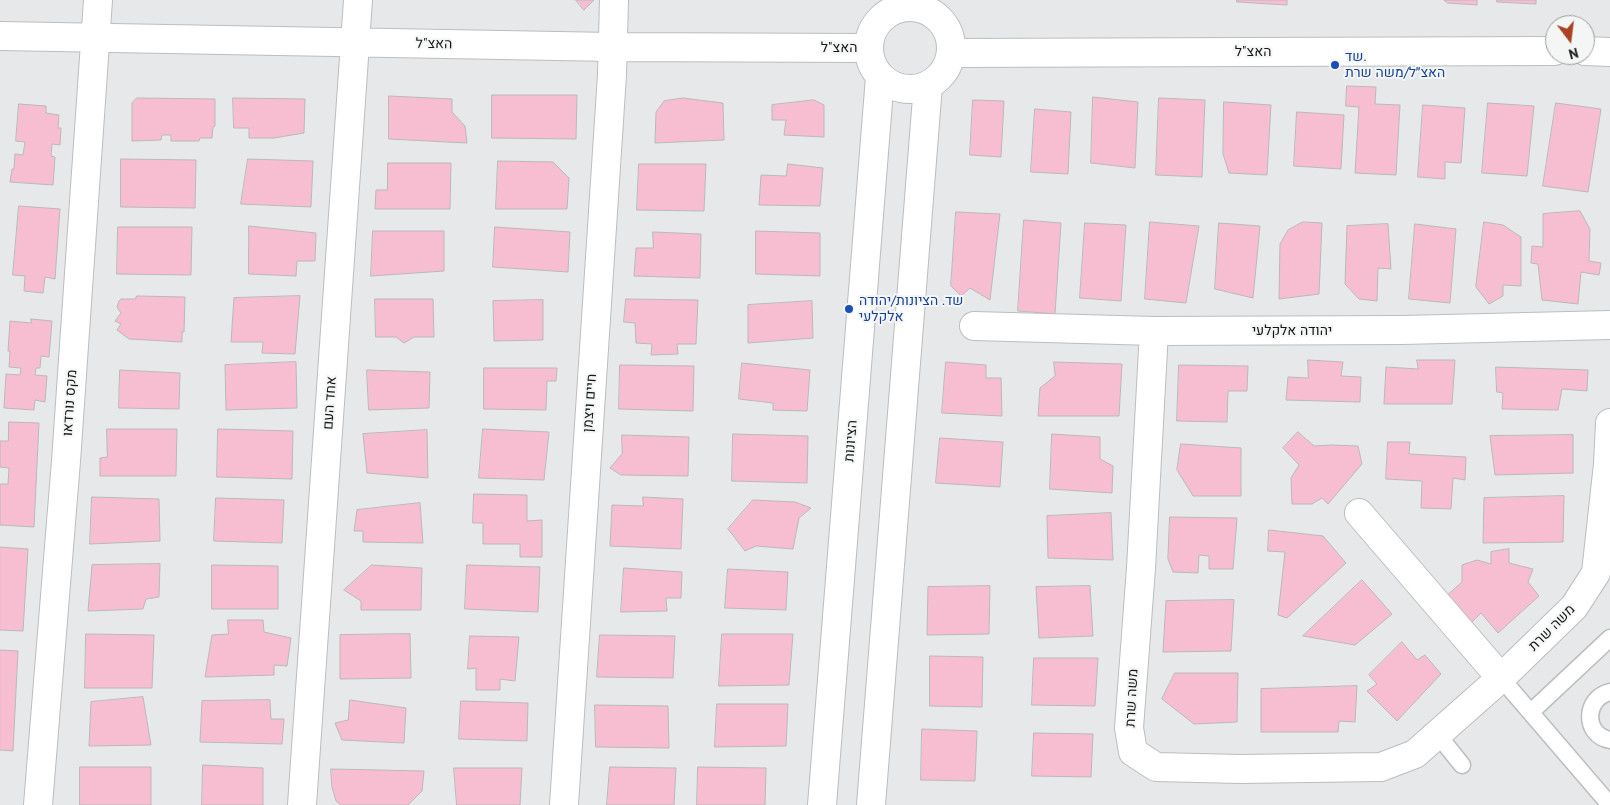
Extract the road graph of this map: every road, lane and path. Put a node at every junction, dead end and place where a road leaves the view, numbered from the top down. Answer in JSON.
{"nodes":[{"id":1,"x":98,"y":0,"type":"edge"},
{"id":2,"x":358,"y":0,"type":"edge"},
{"id":3,"x":614,"y":0,"type":"edge"},
{"id":4,"x":891,"y":5,"type":"edge"},
{"id":5,"x":930,"y":6,"type":"edge"},
{"id":6,"x":0,"y":36,"type":"edge"},
{"id":7,"x":94,"y":38,"type":"junction"},
{"id":8,"x":355,"y":43,"type":"junction"},
{"id":9,"x":613,"y":47,"type":"junction"},
{"id":10,"x":868,"y":48,"type":"junction"},
{"id":11,"x":1545,"y":51,"type":"edge"},
{"id":12,"x":951,"y":53,"type":"junction"},
{"id":13,"x":880,"y":77,"type":"junction"},
{"id":14,"x":928,"y":85,"type":"junction"},
{"id":15,"x":1610,"y":325,"type":"edge"},
{"id":16,"x":974,"y":326,"type":"dead end"},
{"id":17,"x":1154,"y":331,"type":"junction"},
{"id":18,"x":1610,"y":423,"type":"edge"},
{"id":19,"x":1609,"y":465,"type":"edge"},
{"id":20,"x":1360,"y":513,"type":"dead end"},
{"id":21,"x":1610,"y":638,"type":"edge"},
{"id":22,"x":1501,"y":678,"type":"junction"},
{"id":23,"x":1610,"y":692,"type":"edge"},
{"id":24,"x":1531,"y":712,"type":"junction"},
{"id":25,"x":1438,"y":735,"type":"junction"},
{"id":26,"x":1610,"y":740,"type":"edge"},
{"id":27,"x":1462,"y":764,"type":"dead end"},
{"id":28,"x":870,"y":802,"type":"edge"},
{"id":29,"x":38,"y":805,"type":"edge"},
{"id":30,"x":302,"y":805,"type":"edge"},
{"id":31,"x":564,"y":805,"type":"edge"},
{"id":32,"x":822,"y":805,"type":"edge"},
{"id":33,"x":1610,"y":805,"type":"edge"}],
"edges":[{"from":1,"to":7,"type":"street","name":"מקס נורדאו"},
{"from":2,"to":8,"type":"street","name":"אחד העם"},
{"from":3,"to":9,"type":"street","name":"חיים ויצמן"},
{"from":4,"to":5,"type":"street"},
{"from":4,"to":10,"type":"street"},
{"from":5,"to":12,"type":"street"},
{"from":6,"to":7,"type":"street","name":"האצ\"ל"},
{"from":7,"to":8,"type":"street","name":"האצ\"ל"},
{"from":7,"to":29,"type":"street","name":"מקס נורדאו"},
{"from":8,"to":9,"type":"street","name":"האצ\"ל"},
{"from":8,"to":30,"type":"street","name":"אחד העם"},
{"from":9,"to":10,"type":"street","name":"האצ\"ל"},
{"from":9,"to":31,"type":"street","name":"חיים ויצמן"},
{"from":10,"to":13,"type":"street"},
{"from":11,"to":12,"type":"street","name":"האצ\"ל"},
{"from":12,"to":14,"type":"street"},
{"from":13,"to":14,"type":"street"},
{"from":13,"to":32,"type":"street","name":"הציונות"},
{"from":14,"to":28,"type":"street"},
{"from":15,"to":17,"type":"street","name":"יהודה אלקלעי"},
{"from":16,"to":17,"type":"street","name":"יהודה אלקלעי"},
{"from":17,"to":25,"type":"street","name":"משה שרת"},
{"from":18,"to":19,"type":"street","name":"משה שרת"},
{"from":19,"to":22,"type":"street","name":"משה שרת"},
{"from":20,"to":22,"type":"street"},
{"from":21,"to":24,"type":"lane"},
{"from":22,"to":24,"type":"lane"},
{"from":22,"to":25,"type":"street","name":"משה שרת"},
{"from":23,"to":26,"type":"lane"},
{"from":24,"to":33,"type":"lane"},
{"from":25,"to":27,"type":"lane"}]}
